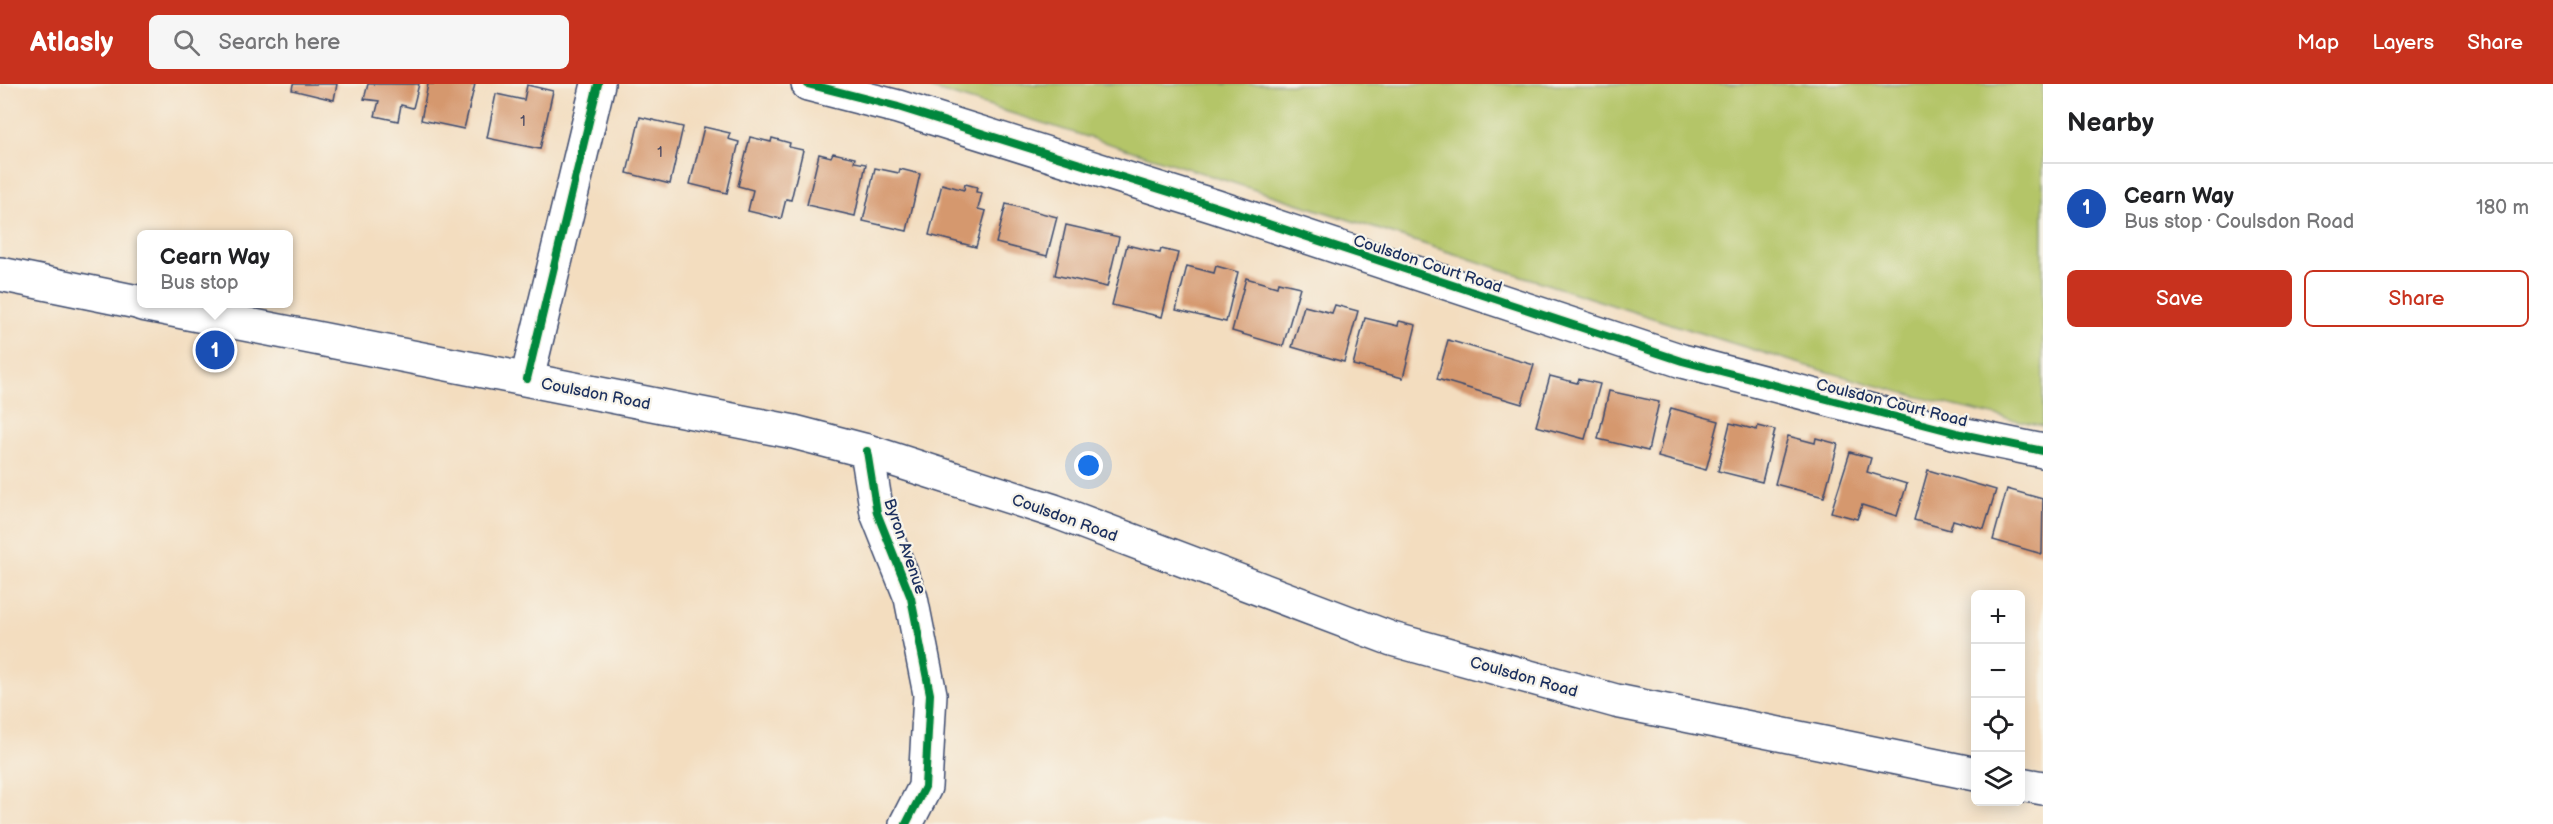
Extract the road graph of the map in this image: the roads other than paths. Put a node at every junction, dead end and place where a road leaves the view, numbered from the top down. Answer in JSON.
{"nodes":[{"id":1,"x":597,"y":84,"type":"edge"},
{"id":2,"x":808,"y":84,"type":"edge"},
{"id":3,"x":0,"y":274,"type":"edge"},
{"id":4,"x":137,"y":302,"type":"edge"},
{"id":5,"x":167,"y":308,"type":"edge"},
{"id":6,"x":526,"y":379,"type":"junction"},
{"id":7,"x":867,"y":451,"type":"junction"},
{"id":8,"x":2043,"y":451,"type":"edge"},
{"id":9,"x":1971,"y":773,"type":"edge"},
{"id":10,"x":2025,"y":785,"type":"edge"},
{"id":11,"x":2043,"y":788,"type":"edge"},
{"id":12,"x":906,"y":824,"type":"edge"}],
"edges":[{"from":1,"to":6,"type":"main road"},
{"from":2,"to":8,"type":"main road","name":"Coulsdon Court Road"},
{"from":3,"to":4,"type":"main road","name":"Coulsdon Road"},
{"from":5,"to":6,"type":"main road","name":"Coulsdon Road"},
{"from":6,"to":7,"type":"main road","name":"Coulsdon Road"},
{"from":7,"to":9,"type":"main road","name":"Coulsdon Road"},
{"from":7,"to":12,"type":"main road","name":"Byron Avenue"},
{"from":10,"to":11,"type":"main road"}]}
